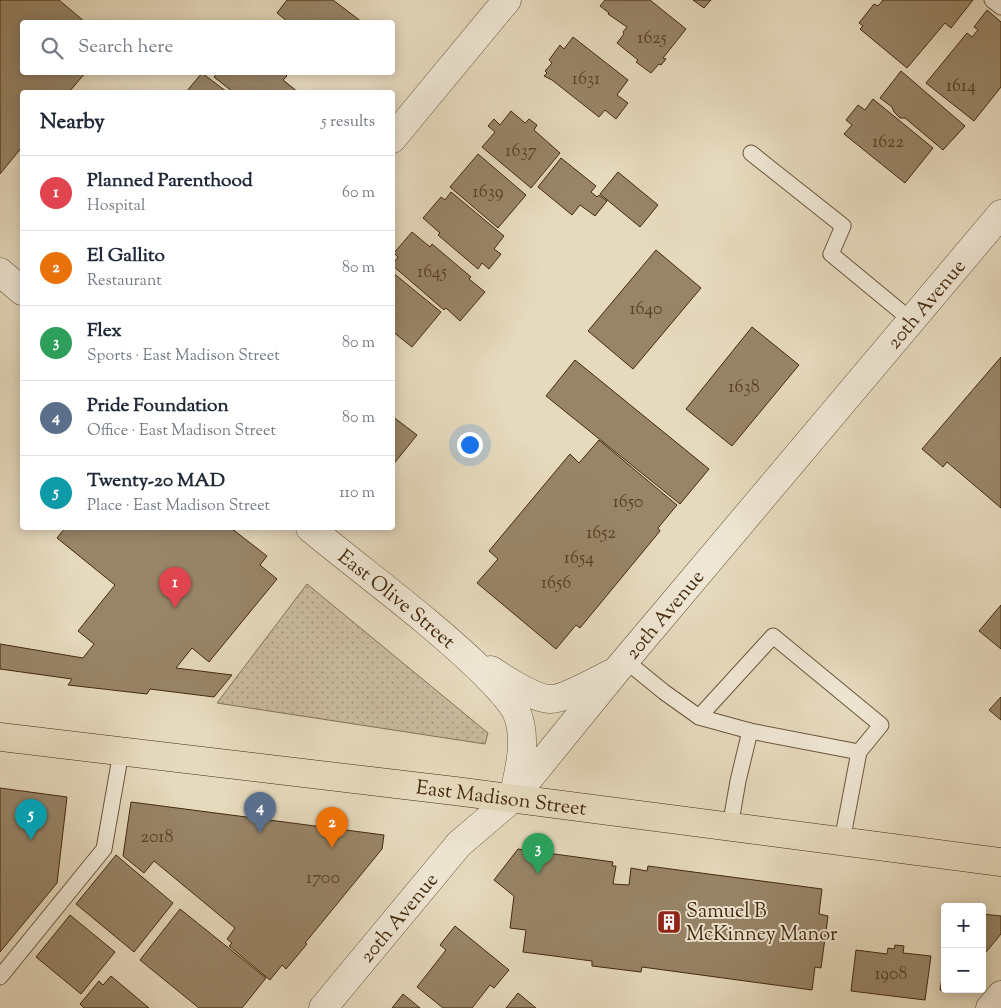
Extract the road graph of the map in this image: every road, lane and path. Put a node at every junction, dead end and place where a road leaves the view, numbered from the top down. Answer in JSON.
{"nodes":[{"id":1,"x":507,"y":0,"type":"edge"},
{"id":2,"x":992,"y":0,"type":"edge"},
{"id":3,"x":1001,"y":7,"type":"edge"},
{"id":4,"x":395,"y":135,"type":"edge"},
{"id":5,"x":751,"y":153,"type":"dead end"},
{"id":6,"x":1001,"y":214,"type":"edge"},
{"id":7,"x":0,"y":272,"type":"edge"},
{"id":8,"x":20,"y":289,"type":"edge"},
{"id":9,"x":911,"y":320,"type":"junction"},
{"id":10,"x":312,"y":530,"type":"edge"},
{"id":11,"x":462,"y":652,"type":"junction"},
{"id":12,"x":622,"y":666,"type":"junction"},
{"id":13,"x":536,"y":695,"type":"junction"},
{"id":14,"x":699,"y":717,"type":"junction"},
{"id":15,"x":750,"y":731,"type":"junction"},
{"id":16,"x":0,"y":737,"type":"edge"},
{"id":17,"x":554,"y":748,"type":"junction"},
{"id":18,"x":121,"y":752,"type":"junction"},
{"id":19,"x":859,"y":752,"type":"junction"},
{"id":20,"x":513,"y":798,"type":"junction"},
{"id":21,"x":730,"y":827,"type":"junction"},
{"id":22,"x":842,"y":841,"type":"junction"},
{"id":23,"x":1001,"y":862,"type":"edge"},
{"id":24,"x":0,"y":977,"type":"edge"},
{"id":25,"x":1001,"y":995,"type":"edge"},
{"id":26,"x":323,"y":1008,"type":"edge"},
{"id":27,"x":990,"y":1008,"type":"edge"}],
"edges":[{"from":1,"to":4,"type":"street"},
{"from":2,"to":3,"type":"lane"},
{"from":5,"to":9,"type":"lane"},
{"from":6,"to":9,"type":"street","name":"20th Avenue"},
{"from":7,"to":8,"type":"street"},
{"from":9,"to":12,"type":"street","name":"20th Avenue"},
{"from":10,"to":11,"type":"street","name":"East Olive Street"},
{"from":11,"to":13,"type":"street","name":"East Olive Street"},
{"from":11,"to":20,"type":"street","name":"East Olive Street"},
{"from":12,"to":13,"type":"street","name":"East Olive Street"},
{"from":12,"to":14,"type":"lane"},
{"from":12,"to":17,"type":"street","name":"20th Avenue"},
{"from":13,"to":17,"type":"street","name":"East Olive Street"},
{"from":14,"to":15,"type":"lane"},
{"from":14,"to":19,"type":"lane"},
{"from":15,"to":19,"type":"lane"},
{"from":15,"to":21,"type":"lane"},
{"from":16,"to":18,"type":"main road","name":"East Madison Street"},
{"from":17,"to":20,"type":"street","name":"20th Avenue"},
{"from":18,"to":20,"type":"main road","name":"East Madison Street"},
{"from":18,"to":24,"type":"lane"},
{"from":19,"to":22,"type":"lane"},
{"from":20,"to":21,"type":"main road","name":"East Madison Street"},
{"from":20,"to":26,"type":"street","name":"20th Avenue"},
{"from":21,"to":22,"type":"main road","name":"East Madison Street"},
{"from":22,"to":23,"type":"main road","name":"East Madison Street"},
{"from":25,"to":27,"type":"street"}]}
